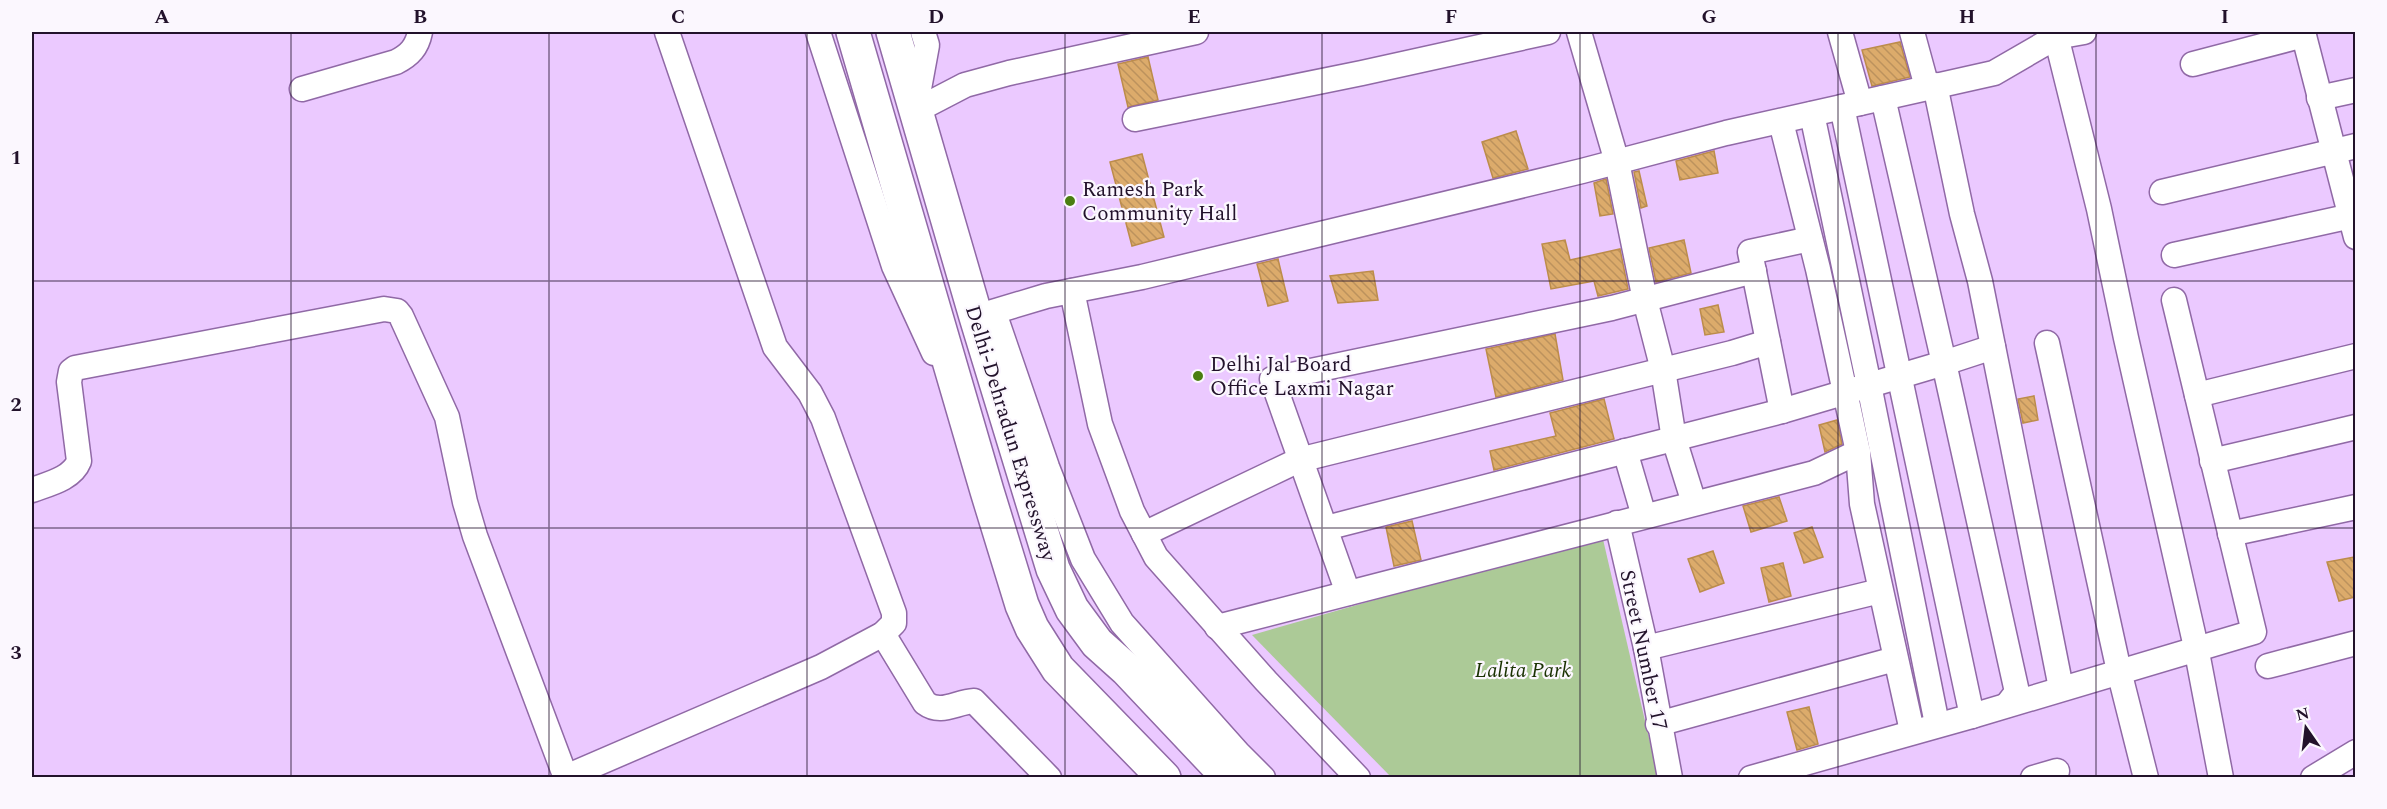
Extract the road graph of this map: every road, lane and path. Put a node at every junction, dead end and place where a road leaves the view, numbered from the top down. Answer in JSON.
{"nodes":[{"id":1,"x":420,"y":32,"type":"edge"},
{"id":2,"x":667,"y":32,"type":"edge"},
{"id":3,"x":818,"y":32,"type":"edge"},
{"id":4,"x":854,"y":32,"type":"edge"},
{"id":5,"x":893,"y":32,"type":"edge"},
{"id":6,"x":923,"y":32,"type":"edge"},
{"id":7,"x":1196,"y":32,"type":"edge"},
{"id":8,"x":1548,"y":32,"type":"edge"},
{"id":9,"x":1579,"y":32,"type":"edge"},
{"id":10,"x":1839,"y":32,"type":"edge"},
{"id":11,"x":1912,"y":32,"type":"edge"},
{"id":12,"x":2084,"y":32,"type":"edge"},
{"id":13,"x":2304,"y":33,"type":"edge"},
{"id":14,"x":2056,"y":34,"type":"edge"},
{"id":15,"x":1119,"y":40,"type":"edge"},
{"id":16,"x":2193,"y":64,"type":"dead end"},
{"id":17,"x":1931,"y":86,"type":"junction"},
{"id":18,"x":302,"y":89,"type":"dead end"},
{"id":19,"x":2355,"y":90,"type":"edge"},
{"id":20,"x":2319,"y":98,"type":"junction"},
{"id":21,"x":1862,"y":103,"type":"junction"},
{"id":22,"x":915,"y":111,"type":"junction"},
{"id":23,"x":1812,"y":114,"type":"junction"},
{"id":24,"x":1135,"y":119,"type":"dead end"},
{"id":25,"x":1781,"y":122,"type":"junction"},
{"id":26,"x":2344,"y":149,"type":"edge"},
{"id":27,"x":1617,"y":162,"type":"junction"},
{"id":28,"x":2162,"y":192,"type":"dead end"},
{"id":29,"x":2354,"y":223,"type":"edge"},
{"id":30,"x":1810,"y":239,"type":"junction"},
{"id":31,"x":2174,"y":255,"type":"dead end"},
{"id":32,"x":1754,"y":271,"type":"junction"},
{"id":33,"x":1072,"y":291,"type":"junction"},
{"id":34,"x":1645,"y":300,"type":"junction"},
{"id":35,"x":2174,"y":300,"type":"dead end"},
{"id":36,"x":985,"y":315,"type":"junction"},
{"id":37,"x":1768,"y":342,"type":"junction"},
{"id":38,"x":2047,"y":343,"type":"dead end"},
{"id":39,"x":1993,"y":347,"type":"junction"},
{"id":40,"x":2355,"y":356,"type":"edge"},
{"id":41,"x":1944,"y":363,"type":"junction"},
{"id":42,"x":1663,"y":370,"type":"junction"},
{"id":43,"x":1899,"y":375,"type":"junction"},
{"id":44,"x":1869,"y":385,"type":"junction"},
{"id":45,"x":1845,"y":392,"type":"junction"},
{"id":46,"x":2197,"y":395,"type":"junction"},
{"id":47,"x":1782,"y":411,"type":"junction"},
{"id":48,"x":2355,"y":427,"type":"edge"},
{"id":49,"x":969,"y":429,"type":"junction"},
{"id":50,"x":1674,"y":439,"type":"junction"},
{"id":51,"x":1625,"y":451,"type":"junction"},
{"id":52,"x":1858,"y":452,"type":"junction"},
{"id":53,"x":1299,"y":460,"type":"junction"},
{"id":54,"x":2212,"y":461,"type":"junction"},
{"id":55,"x":32,"y":490,"type":"edge"},
{"id":56,"x":1694,"y":503,"type":"junction"},
{"id":57,"x":2355,"y":507,"type":"edge"},
{"id":58,"x":1644,"y":516,"type":"junction"},
{"id":59,"x":1617,"y":523,"type":"junction"},
{"id":60,"x":1326,"y":528,"type":"junction"},
{"id":61,"x":1144,"y":534,"type":"junction"},
{"id":62,"x":2230,"y":534,"type":"junction"},
{"id":63,"x":1880,"y":591,"type":"junction"},
{"id":64,"x":1348,"y":593,"type":"junction"},
{"id":65,"x":1217,"y":627,"type":"junction"},
{"id":66,"x":883,"y":634,"type":"junction"},
{"id":67,"x":2355,"y":643,"type":"edge"},
{"id":68,"x":2196,"y":647,"type":"junction"},
{"id":69,"x":1646,"y":648,"type":"junction"},
{"id":70,"x":1896,"y":659,"type":"junction"},
{"id":71,"x":2268,"y":666,"type":"dead end"},
{"id":72,"x":2119,"y":671,"type":"junction"},
{"id":73,"x":2061,"y":688,"type":"junction"},
{"id":74,"x":2007,"y":705,"type":"junction"},
{"id":75,"x":1972,"y":716,"type":"junction"},
{"id":76,"x":1658,"y":724,"type":"junction"},
{"id":77,"x":1937,"y":724,"type":"junction"},
{"id":78,"x":1912,"y":731,"type":"junction"},
{"id":79,"x":2355,"y":752,"type":"edge"},
{"id":80,"x":2057,"y":771,"type":"dead end"},
{"id":81,"x":2320,"y":776,"type":"edge"},
{"id":82,"x":566,"y":777,"type":"edge"},
{"id":83,"x":1049,"y":777,"type":"edge"},
{"id":84,"x":1164,"y":777,"type":"edge"},
{"id":85,"x":1229,"y":777,"type":"edge"},
{"id":86,"x":1263,"y":777,"type":"edge"},
{"id":87,"x":1358,"y":777,"type":"edge"},
{"id":88,"x":1670,"y":777,"type":"edge"},
{"id":89,"x":1751,"y":777,"type":"edge"},
{"id":90,"x":2033,"y":777,"type":"edge"},
{"id":91,"x":2146,"y":777,"type":"edge"},
{"id":92,"x":2221,"y":777,"type":"edge"}],
"edges":[{"from":1,"to":18,"type":"street"},
{"from":2,"to":66,"type":"street"},
{"from":3,"to":49,"type":"street"},
{"from":4,"to":49,"type":"highway","name":"Delhi-Dehradun Expressway"},
{"from":5,"to":22,"type":"highway","name":"Delhi-Dehradun Expressway"},
{"from":6,"to":22,"type":"street"},
{"from":7,"to":15,"type":"street"},
{"from":8,"to":24,"type":"street"},
{"from":9,"to":27,"type":"street"},
{"from":10,"to":21,"type":"street"},
{"from":11,"to":17,"type":"street"},
{"from":12,"to":14,"type":"street"},
{"from":13,"to":16,"type":"street"},
{"from":13,"to":20,"type":"street"},
{"from":14,"to":17,"type":"street"},
{"from":14,"to":68,"type":"street"},
{"from":15,"to":22,"type":"street"},
{"from":17,"to":21,"type":"street"},
{"from":17,"to":39,"type":"street"},
{"from":19,"to":20,"type":"street"},
{"from":20,"to":26,"type":"street"},
{"from":21,"to":23,"type":"street"},
{"from":21,"to":41,"type":"street"},
{"from":21,"to":43,"type":"street"},
{"from":22,"to":36,"type":"highway","name":"Delhi-Dehradun Expressway"},
{"from":23,"to":25,"type":"street"},
{"from":23,"to":44,"type":"street"},
{"from":25,"to":27,"type":"street"},
{"from":25,"to":30,"type":"street"},
{"from":26,"to":28,"type":"street"},
{"from":26,"to":29,"type":"street"},
{"from":27,"to":33,"type":"street"},
{"from":27,"to":34,"type":"street"},
{"from":29,"to":31,"type":"street"},
{"from":30,"to":32,"type":"street"},
{"from":30,"to":45,"type":"street"},
{"from":32,"to":34,"type":"street"},
{"from":32,"to":37,"type":"street"},
{"from":33,"to":36,"type":"street"},
{"from":33,"to":61,"type":"street"},
{"from":34,"to":42,"type":"street"},
{"from":34,"to":53,"type":"street"},
{"from":35,"to":46,"type":"street"},
{"from":36,"to":85,"type":"highway","name":"Delhi-Dehradun Expressway"},
{"from":36,"to":86,"type":"street"},
{"from":37,"to":42,"type":"street"},
{"from":37,"to":47,"type":"street"},
{"from":38,"to":72,"type":"street"},
{"from":39,"to":41,"type":"street"},
{"from":39,"to":73,"type":"street"},
{"from":40,"to":46,"type":"street"},
{"from":41,"to":43,"type":"street"},
{"from":41,"to":74,"type":"street"},
{"from":42,"to":50,"type":"street"},
{"from":42,"to":53,"type":"street"},
{"from":43,"to":44,"type":"street"},
{"from":43,"to":75,"type":"street"},
{"from":44,"to":45,"type":"street"},
{"from":44,"to":77,"type":"street"},
{"from":45,"to":47,"type":"street"},
{"from":45,"to":52,"type":"street"},
{"from":46,"to":54,"type":"street"},
{"from":47,"to":50,"type":"street"},
{"from":48,"to":54,"type":"street"},
{"from":49,"to":84,"type":"highway","name":"Delhi-Dehradun Expressway"},
{"from":50,"to":51,"type":"street"},
{"from":50,"to":56,"type":"street"},
{"from":51,"to":58,"type":"street"},
{"from":51,"to":60,"type":"street"},
{"from":52,"to":56,"type":"street"},
{"from":52,"to":63,"type":"street"},
{"from":53,"to":60,"type":"street"},
{"from":53,"to":61,"type":"street"},
{"from":54,"to":62,"type":"street"},
{"from":55,"to":82,"type":"street"},
{"from":56,"to":58,"type":"street"},
{"from":57,"to":62,"type":"street"},
{"from":58,"to":59,"type":"street"},
{"from":59,"to":64,"type":"street"},
{"from":59,"to":69,"type":"street","name":"Street Number 17"},
{"from":60,"to":64,"type":"street"},
{"from":61,"to":65,"type":"street"},
{"from":62,"to":68,"type":"street"},
{"from":63,"to":69,"type":"street"},
{"from":63,"to":70,"type":"street"},
{"from":64,"to":65,"type":"street"},
{"from":65,"to":87,"type":"street"},
{"from":66,"to":82,"type":"street"},
{"from":66,"to":83,"type":"street"},
{"from":67,"to":71,"type":"street"},
{"from":68,"to":72,"type":"street"},
{"from":68,"to":92,"type":"street"},
{"from":69,"to":76,"type":"street","name":"Street Number 17"},
{"from":70,"to":76,"type":"street"},
{"from":70,"to":78,"type":"street"},
{"from":72,"to":73,"type":"street"},
{"from":72,"to":91,"type":"street"},
{"from":73,"to":74,"type":"street"},
{"from":74,"to":75,"type":"street"},
{"from":75,"to":77,"type":"street"},
{"from":76,"to":88,"type":"street","name":"Street Number 17"},
{"from":77,"to":78,"type":"street"},
{"from":78,"to":89,"type":"street"},
{"from":79,"to":81,"type":"street"},
{"from":80,"to":90,"type":"street"}]}
